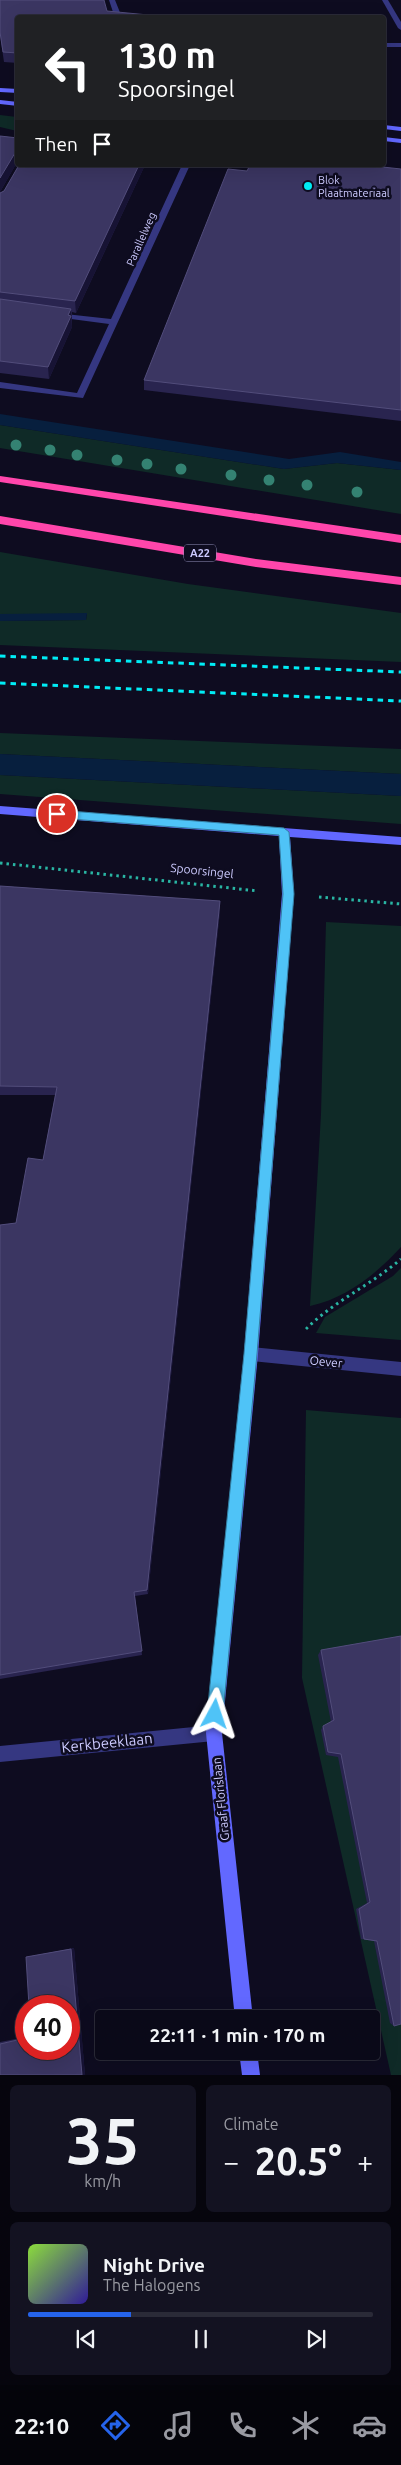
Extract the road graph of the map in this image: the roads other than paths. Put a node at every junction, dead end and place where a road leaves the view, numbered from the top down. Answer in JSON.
{"nodes":[{"id":1,"x":112,"y":0,"type":"edge"},
{"id":2,"x":384,"y":0,"type":"edge"},
{"id":3,"x":117,"y":15,"type":"edge"},
{"id":4,"x":401,"y":28,"type":"edge"},
{"id":5,"x":386,"y":45,"type":"edge"},
{"id":6,"x":401,"y":45,"type":"edge"},
{"id":7,"x":0,"y":90,"type":"edge"},
{"id":8,"x":15,"y":91,"type":"edge"},
{"id":9,"x":0,"y":102,"type":"edge"},
{"id":10,"x":15,"y":104,"type":"edge"},
{"id":11,"x":386,"y":127,"type":"edge"},
{"id":12,"x":401,"y":129,"type":"edge"},
{"id":13,"x":386,"y":139,"type":"edge"},
{"id":14,"x":401,"y":141,"type":"edge"},
{"id":15,"x":185,"y":167,"type":"edge"},
{"id":16,"x":48,"y":314,"type":"edge"},
{"id":17,"x":115,"y":322,"type":"junction"},
{"id":18,"x":0,"y":385,"type":"edge"},
{"id":19,"x":0,"y":479,"type":"edge"},
{"id":20,"x":0,"y":520,"type":"edge"},
{"id":21,"x":401,"y":539,"type":"edge"},
{"id":22,"x":401,"y":581,"type":"edge"},
{"id":23,"x":0,"y":810,"type":"edge"},
{"id":24,"x":284,"y":832,"type":"junction"},
{"id":25,"x":401,"y":841,"type":"edge"},
{"id":26,"x":251,"y":1354,"type":"junction"},
{"id":27,"x":401,"y":1369,"type":"edge"},
{"id":28,"x":214,"y":1733,"type":"junction"},
{"id":29,"x":0,"y":1754,"type":"edge"},
{"id":30,"x":243,"y":2010,"type":"edge"},
{"id":31,"x":249,"y":2060,"type":"edge"},
{"id":32,"x":250,"y":2075,"type":"edge"}],
"edges":[{"from":1,"to":3,"type":"street"},
{"from":2,"to":4,"type":"street"},
{"from":5,"to":6,"type":"street"},
{"from":7,"to":8,"type":"street"},
{"from":9,"to":10,"type":"street"},
{"from":11,"to":12,"type":"street"},
{"from":13,"to":14,"type":"street"},
{"from":15,"to":17,"type":"street","name":"Parallelweg"},
{"from":16,"to":17,"type":"street"},
{"from":17,"to":18,"type":"street","name":"Parallelweg"},
{"from":19,"to":21,"type":"highway"},
{"from":20,"to":22,"type":"highway","number":"A22"},
{"from":23,"to":24,"type":"street"},
{"from":24,"to":25,"type":"street"},
{"from":24,"to":26,"type":"street","name":"Graaf Florislaan"},
{"from":26,"to":27,"type":"street","name":"Oever"},
{"from":26,"to":28,"type":"street","name":"Graaf Florislaan"},
{"from":28,"to":29,"type":"street","name":"Kerkbeeklaan"},
{"from":28,"to":30,"type":"street","name":"Graaf Florislaan"},
{"from":31,"to":32,"type":"street"}]}
